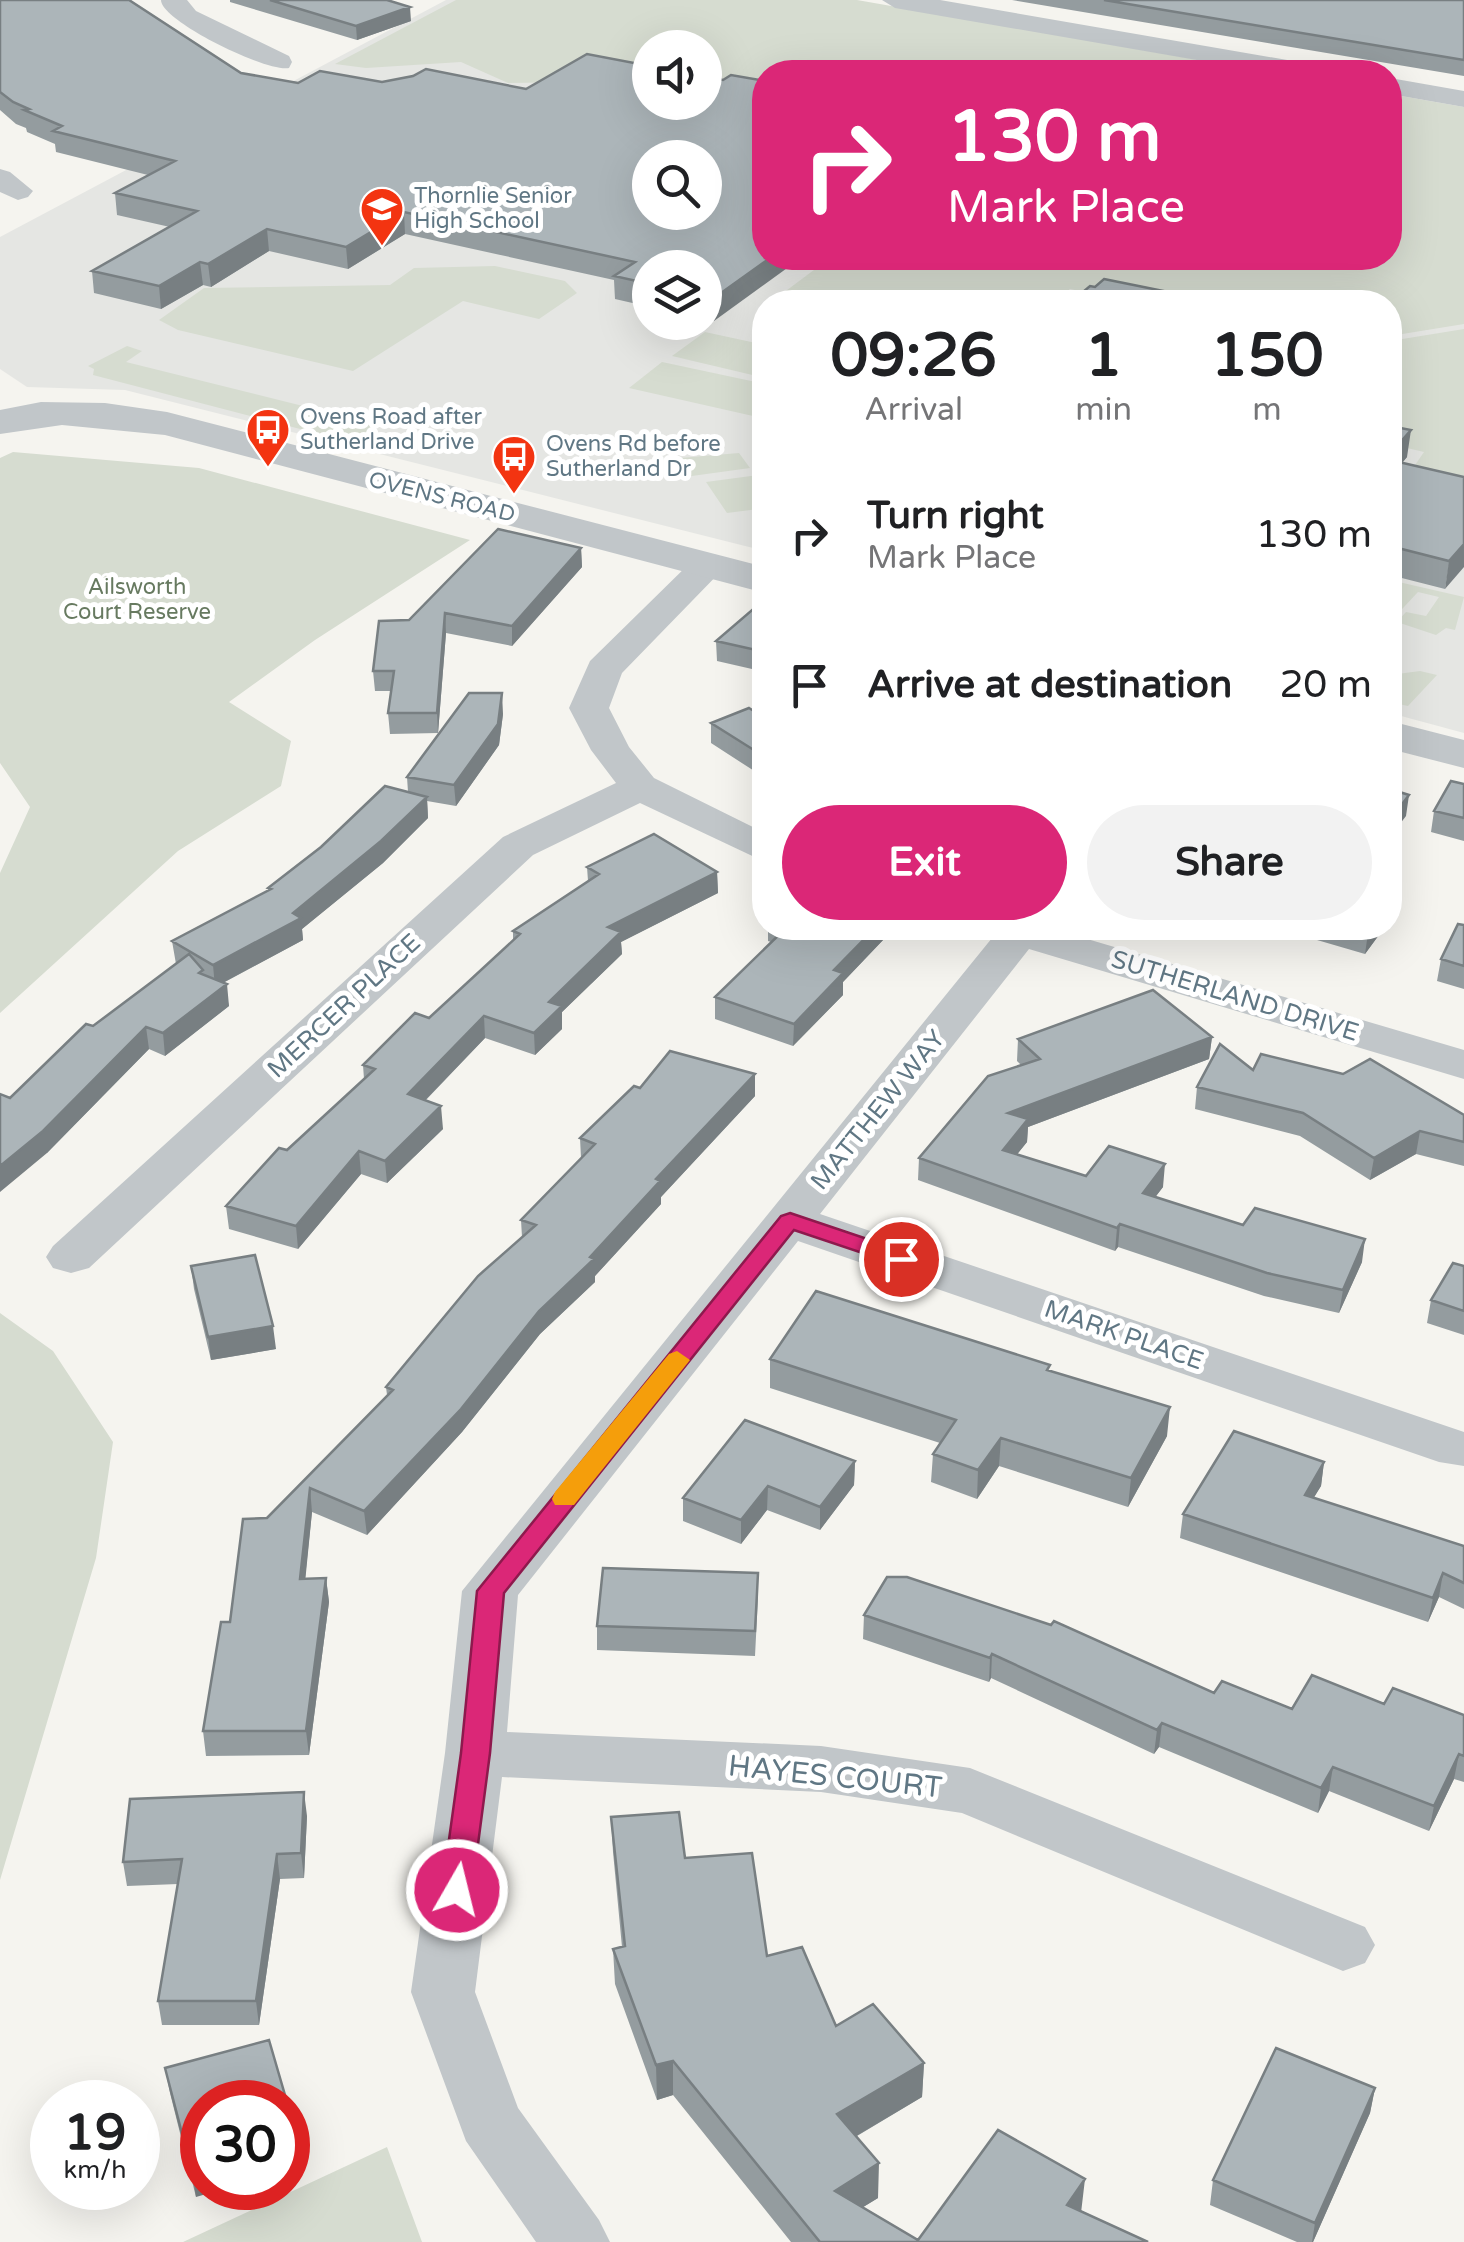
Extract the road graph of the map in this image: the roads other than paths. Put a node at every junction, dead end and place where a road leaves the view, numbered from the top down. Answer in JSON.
{"nodes":[{"id":1,"x":174,"y":0,"type":"edge"},
{"id":2,"x":894,"y":0,"type":"edge"},
{"id":3,"x":1241,"y":60,"type":"edge"},
{"id":4,"x":278,"y":62,"type":"dead end"},
{"id":5,"x":1402,"y":88,"type":"edge"},
{"id":6,"x":1464,"y":99,"type":"edge"},
{"id":7,"x":0,"y":422,"type":"edge"},
{"id":8,"x":708,"y":566,"type":"junction"},
{"id":9,"x":752,"y":577,"type":"edge"},
{"id":10,"x":1402,"y":739,"type":"edge"},
{"id":11,"x":1464,"y":754,"type":"edge"},
{"id":12,"x":640,"y":787,"type":"junction"},
{"id":13,"x":752,"y":843,"type":"edge"},
{"id":14,"x":1005,"y":940,"type":"edge"},
{"id":15,"x":1046,"y":940,"type":"edge"},
{"id":16,"x":1464,"y":1065,"type":"edge"},
{"id":17,"x":790,"y":1221,"type":"junction"},
{"id":18,"x":72,"y":1257,"type":"dead end"},
{"id":19,"x":1458,"y":1449,"type":"dead end"},
{"id":20,"x":476,"y":1753,"type":"junction"},
{"id":21,"x":1344,"y":1945,"type":"dead end"},
{"id":22,"x":575,"y":2242,"type":"edge"}],
"edges":[{"from":1,"to":4,"type":"street"},
{"from":2,"to":3,"type":"street"},
{"from":5,"to":6,"type":"street"},
{"from":7,"to":8,"type":"street","name":"OVENS ROAD"},
{"from":8,"to":9,"type":"street","name":"OVENS ROAD"},
{"from":8,"to":12,"type":"street"},
{"from":10,"to":11,"type":"street"},
{"from":12,"to":13,"type":"street"},
{"from":12,"to":18,"type":"street","name":"MERCER PLACE"},
{"from":14,"to":17,"type":"street","name":"MATTHEW WAY"},
{"from":15,"to":16,"type":"street","name":"SUTHERLAND DRIVE"},
{"from":17,"to":19,"type":"street","name":"MARK PLACE"},
{"from":17,"to":20,"type":"street","name":"MATTHEW WAY"},
{"from":20,"to":21,"type":"street","name":"HAYES COURT"},
{"from":20,"to":22,"type":"street","name":"MATTHEW WAY"}]}
